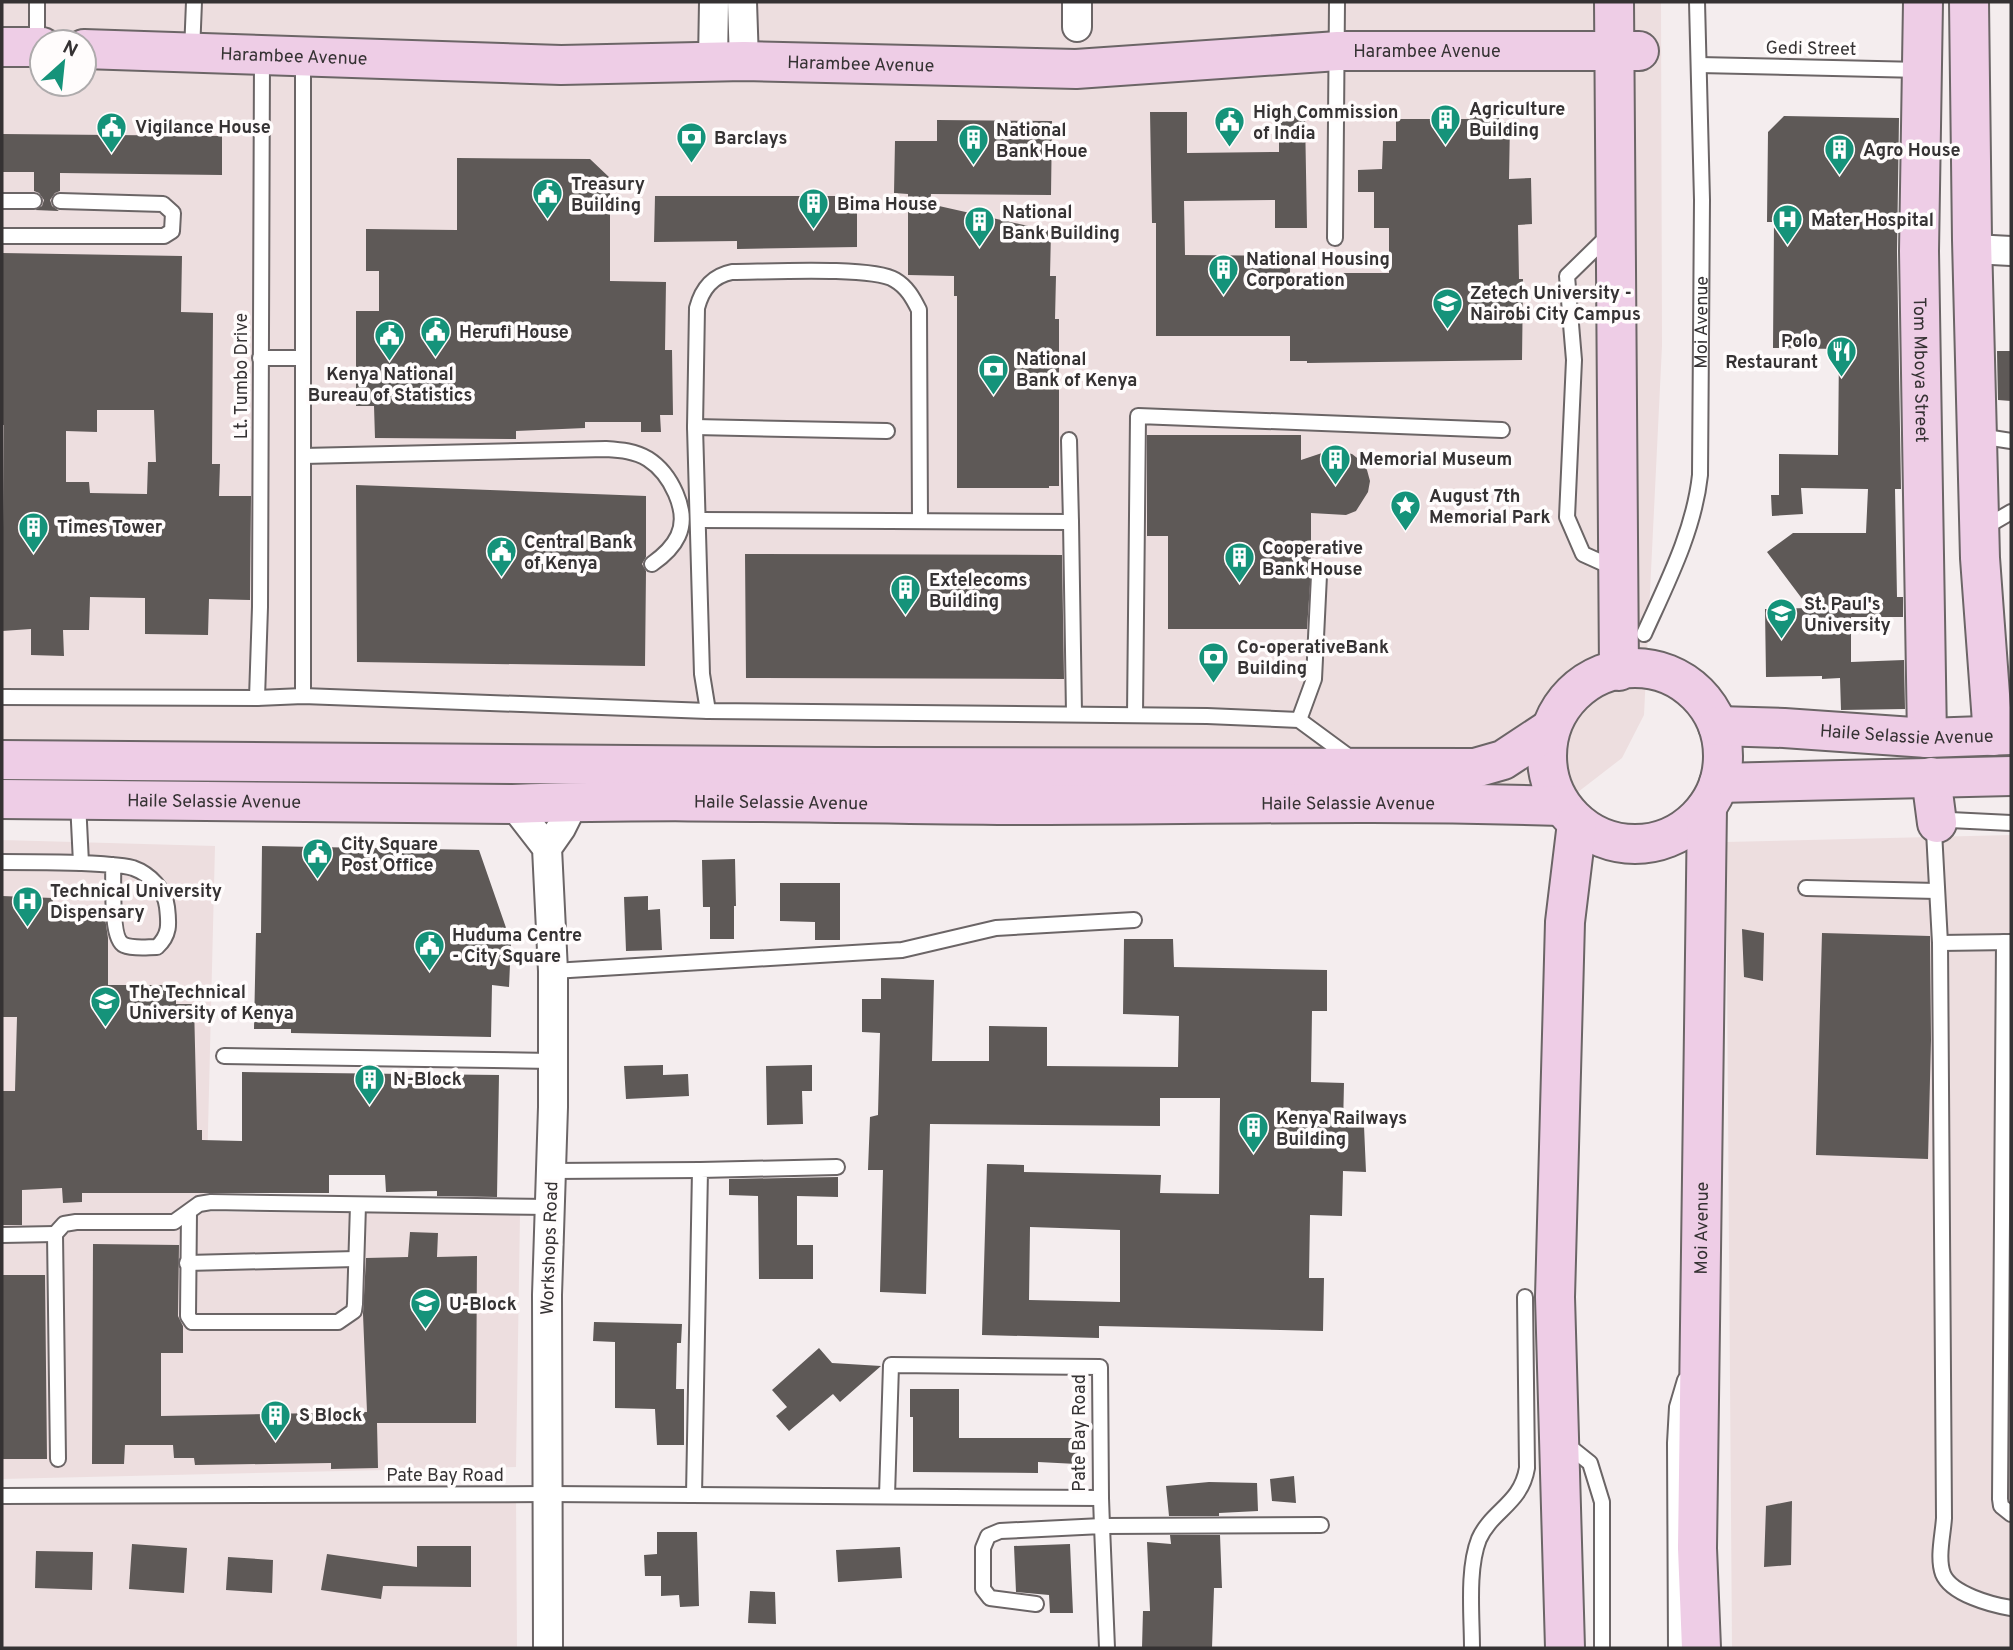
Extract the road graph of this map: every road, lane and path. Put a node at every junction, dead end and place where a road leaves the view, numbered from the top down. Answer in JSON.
{"nodes":[{"id":1,"x":37,"y":2,"type":"edge"},
{"id":2,"x":194,"y":2,"type":"edge"},
{"id":3,"x":714,"y":2,"type":"edge"},
{"id":4,"x":742,"y":2,"type":"edge"},
{"id":5,"x":1337,"y":2,"type":"edge"},
{"id":6,"x":1614,"y":2,"type":"edge"},
{"id":7,"x":1638,"y":2,"type":"edge"},
{"id":8,"x":1698,"y":2,"type":"edge"},
{"id":9,"x":1923,"y":2,"type":"edge"},
{"id":10,"x":1969,"y":2,"type":"edge"},
{"id":11,"x":27,"y":47,"type":"edge"},
{"id":12,"x":98,"y":50,"type":"edge"},
{"id":13,"x":1338,"y":51,"type":"junction"},
{"id":14,"x":1626,"y":51,"type":"junction"},
{"id":15,"x":192,"y":53,"type":"junction"},
{"id":16,"x":262,"y":55,"type":"junction"},
{"id":17,"x":303,"y":57,"type":"junction"},
{"id":18,"x":729,"y":61,"type":"junction"},
{"id":19,"x":1699,"y":65,"type":"junction"},
{"id":20,"x":1921,"y":70,"type":"junction"},
{"id":21,"x":2,"y":201,"type":"edge"},
{"id":22,"x":34,"y":201,"type":"dead end"},
{"id":23,"x":60,"y":201,"type":"dead end"},
{"id":24,"x":1616,"y":229,"type":"junction"},
{"id":25,"x":2,"y":236,"type":"edge"},
{"id":26,"x":1335,"y":238,"type":"dead end"},
{"id":27,"x":1919,"y":242,"type":"junction"},
{"id":28,"x":1972,"y":245,"type":"junction"},
{"id":29,"x":2011,"y":251,"type":"edge"},
{"id":30,"x":1921,"y":294,"type":"junction"},
{"id":31,"x":1975,"y":296,"type":"junction"},
{"id":32,"x":260,"y":358,"type":"junction"},
{"id":33,"x":303,"y":358,"type":"junction"},
{"id":34,"x":695,"y":427,"type":"junction"},
{"id":35,"x":1502,"y":430,"type":"dead end"},
{"id":36,"x":887,"y":431,"type":"dead end"},
{"id":37,"x":1995,"y":439,"type":"edge"},
{"id":38,"x":1069,"y":440,"type":"dead end"},
{"id":39,"x":303,"y":456,"type":"junction"},
{"id":40,"x":699,"y":520,"type":"junction"},
{"id":41,"x":920,"y":521,"type":"junction"},
{"id":42,"x":1996,"y":521,"type":"edge"},
{"id":43,"x":1071,"y":522,"type":"junction"},
{"id":44,"x":652,"y":565,"type":"dead end"},
{"id":45,"x":1618,"y":570,"type":"junction"},
{"id":46,"x":1319,"y":575,"type":"dead end"},
{"id":47,"x":1636,"y":658,"type":"junction"},
{"id":48,"x":2,"y":696,"type":"edge"},
{"id":49,"x":303,"y":696,"type":"junction"},
{"id":50,"x":257,"y":698,"type":"junction"},
{"id":51,"x":708,"y":711,"type":"junction"},
{"id":52,"x":1074,"y":715,"type":"junction"},
{"id":53,"x":1135,"y":715,"type":"junction"},
{"id":54,"x":1299,"y":720,"type":"junction"},
{"id":55,"x":1718,"y":726,"type":"junction"},
{"id":56,"x":1550,"y":729,"type":"junction"},
{"id":57,"x":2002,"y":736,"type":"edge"},
{"id":58,"x":1927,"y":738,"type":"junction"},
{"id":59,"x":2,"y":760,"type":"edge"},
{"id":60,"x":1365,"y":768,"type":"junction"},
{"id":61,"x":2011,"y":776,"type":"edge"},
{"id":62,"x":1931,"y":777,"type":"junction"},
{"id":63,"x":1713,"y":795,"type":"junction"},
{"id":64,"x":2,"y":799,"type":"edge"},
{"id":65,"x":78,"y":800,"type":"junction"},
{"id":66,"x":574,"y":802,"type":"junction"},
{"id":67,"x":513,"y":804,"type":"junction"},
{"id":68,"x":1569,"y":815,"type":"junction"},
{"id":69,"x":2011,"y":822,"type":"edge"},
{"id":70,"x":1937,"y":824,"type":"junction"},
{"id":71,"x":547,"y":848,"type":"junction"},
{"id":72,"x":2,"y":862,"type":"edge"},
{"id":73,"x":81,"y":863,"type":"junction"},
{"id":74,"x":113,"y":865,"type":"junction"},
{"id":75,"x":1806,"y":888,"type":"dead end"},
{"id":76,"x":1937,"y":891,"type":"junction"},
{"id":77,"x":1134,"y":920,"type":"dead end"},
{"id":78,"x":2008,"y":942,"type":"edge"},
{"id":79,"x":1940,"y":943,"type":"junction"},
{"id":80,"x":553,"y":971,"type":"junction"},
{"id":81,"x":224,"y":1056,"type":"dead end"},
{"id":82,"x":552,"y":1061,"type":"junction"},
{"id":83,"x":837,"y":1167,"type":"dead end"},
{"id":84,"x":700,"y":1170,"type":"junction"},
{"id":85,"x":551,"y":1171,"type":"junction"},
{"id":86,"x":358,"y":1205,"type":"junction"},
{"id":87,"x":549,"y":1207,"type":"junction"},
{"id":88,"x":189,"y":1212,"type":"junction"},
{"id":89,"x":55,"y":1234,"type":"junction"},
{"id":90,"x":2,"y":1236,"type":"edge"},
{"id":91,"x":356,"y":1259,"type":"junction"},
{"id":92,"x":187,"y":1263,"type":"junction"},
{"id":93,"x":1525,"y":1297,"type":"dead end"},
{"id":94,"x":1700,"y":1350,"type":"junction"},
{"id":95,"x":1559,"y":1438,"type":"junction"},
{"id":96,"x":58,"y":1459,"type":"dead end"},
{"id":97,"x":548,"y":1494,"type":"junction"},
{"id":98,"x":694,"y":1495,"type":"junction"},
{"id":99,"x":2,"y":1496,"type":"edge"},
{"id":100,"x":887,"y":1496,"type":"junction"},
{"id":101,"x":1101,"y":1498,"type":"junction"},
{"id":102,"x":2011,"y":1514,"type":"edge"},
{"id":103,"x":1321,"y":1524,"type":"dead end"},
{"id":104,"x":1102,"y":1526,"type":"junction"},
{"id":105,"x":1036,"y":1604,"type":"dead end"},
{"id":106,"x":2011,"y":1608,"type":"edge"},
{"id":107,"x":548,"y":1648,"type":"edge"},
{"id":108,"x":1107,"y":1648,"type":"edge"},
{"id":109,"x":1472,"y":1648,"type":"edge"},
{"id":110,"x":1565,"y":1648,"type":"edge"},
{"id":111,"x":1602,"y":1648,"type":"edge"},
{"id":112,"x":1676,"y":1648,"type":"edge"},
{"id":113,"x":1700,"y":1648,"type":"edge"}],
"edges":[{"from":1,"to":11,"type":"lane"},
{"from":2,"to":15,"type":"lane"},
{"from":3,"to":18,"type":"street"},
{"from":4,"to":18,"type":"street"},
{"from":5,"to":13,"type":"lane"},
{"from":6,"to":14,"type":"main road"},
{"from":7,"to":14,"type":"main road"},
{"from":8,"to":19,"type":"lane","name":"Moi Avenue"},
{"from":9,"to":20,"type":"main road","name":"Tom Mboya Street"},
{"from":10,"to":28,"type":"main road"},
{"from":12,"to":15,"type":"main road","name":"Harambee Avenue"},
{"from":13,"to":14,"type":"main road","name":"Harambee Avenue"},
{"from":13,"to":18,"type":"main road","name":"Harambee Avenue"},
{"from":13,"to":26,"type":"lane"},
{"from":14,"to":24,"type":"main road"},
{"from":14,"to":47,"type":"main road"},
{"from":15,"to":16,"type":"main road","name":"Harambee Avenue"},
{"from":16,"to":17,"type":"main road","name":"Harambee Avenue"},
{"from":16,"to":32,"type":"lane","name":"Lt. Tumbo Drive"},
{"from":17,"to":18,"type":"main road","name":"Harambee Avenue"},
{"from":17,"to":33,"type":"lane"},
{"from":19,"to":20,"type":"lane","name":"Gedi Street"},
{"from":19,"to":47,"type":"lane","name":"Moi Avenue"},
{"from":20,"to":27,"type":"main road","name":"Tom Mboya Street"},
{"from":21,"to":22,"type":"lane"},
{"from":23,"to":25,"type":"lane"},
{"from":24,"to":45,"type":"main road"},
{"from":24,"to":45,"type":"lane"},
{"from":27,"to":28,"type":"main road"},
{"from":27,"to":30,"type":"main road","name":"Tom Mboya Street"},
{"from":28,"to":29,"type":"street"},
{"from":28,"to":31,"type":"main road"},
{"from":30,"to":31,"type":"main road"},
{"from":30,"to":58,"type":"main road","name":"Tom Mboya Street"},
{"from":31,"to":37,"type":"main road"},
{"from":32,"to":33,"type":"lane"},
{"from":32,"to":50,"type":"lane","name":"Lt. Tumbo Drive"},
{"from":33,"to":39,"type":"lane"},
{"from":34,"to":36,"type":"lane"},
{"from":34,"to":40,"type":"lane"},
{"from":34,"to":41,"type":"lane"},
{"from":35,"to":53,"type":"lane"},
{"from":37,"to":42,"type":"main road"},
{"from":38,"to":43,"type":"lane"},
{"from":39,"to":44,"type":"lane"},
{"from":39,"to":49,"type":"lane"},
{"from":40,"to":41,"type":"lane"},
{"from":40,"to":51,"type":"lane"},
{"from":41,"to":43,"type":"lane"},
{"from":42,"to":57,"type":"main road"},
{"from":43,"to":52,"type":"lane"},
{"from":45,"to":47,"type":"main road"},
{"from":46,"to":54,"type":"lane"},
{"from":47,"to":55,"type":"main road"},
{"from":47,"to":56,"type":"main road","name":"Haile Selassie Avenue"},
{"from":48,"to":50,"type":"lane"},
{"from":49,"to":50,"type":"lane"},
{"from":49,"to":51,"type":"lane"},
{"from":51,"to":52,"type":"lane"},
{"from":52,"to":53,"type":"lane"},
{"from":53,"to":54,"type":"lane"},
{"from":54,"to":60,"type":"lane","name":"Haile Selassie Avenue"},
{"from":55,"to":58,"type":"main road","name":"Haile Selassie Avenue"},
{"from":55,"to":63,"type":"main road"},
{"from":56,"to":60,"type":"main road","name":"Haile Selassie Avenue"},
{"from":56,"to":68,"type":"main road","name":"Haile Selassie Avenue"},
{"from":57,"to":58,"type":"main road","name":"Haile Selassie Avenue"},
{"from":59,"to":60,"type":"main road","name":"Haile Selassie Avenue"},
{"from":61,"to":62,"type":"main road"},
{"from":62,"to":63,"type":"main road"},
{"from":62,"to":70,"type":"main road"},
{"from":63,"to":68,"type":"main road","name":"Haile Selassie Avenue"},
{"from":63,"to":94,"type":"main road","name":"Moi Avenue"},
{"from":64,"to":65,"type":"main road","name":"Haile Selassie Avenue"},
{"from":65,"to":67,"type":"main road","name":"Haile Selassie Avenue"},
{"from":65,"to":73,"type":"lane"},
{"from":66,"to":67,"type":"main road","name":"Haile Selassie Avenue"},
{"from":66,"to":68,"type":"main road","name":"Haile Selassie Avenue"},
{"from":66,"to":71,"type":"street"},
{"from":67,"to":71,"type":"street"},
{"from":68,"to":95,"type":"main road"},
{"from":69,"to":70,"type":"lane"},
{"from":70,"to":76,"type":"lane"},
{"from":71,"to":80,"type":"street","name":"Workshops Road"},
{"from":72,"to":73,"type":"lane"},
{"from":73,"to":74,"type":"lane"},
{"from":74,"to":74,"type":"lane"},
{"from":75,"to":76,"type":"lane"},
{"from":76,"to":79,"type":"lane"},
{"from":77,"to":80,"type":"lane"},
{"from":78,"to":79,"type":"lane"},
{"from":78,"to":102,"type":"lane"},
{"from":79,"to":106,"type":"lane"},
{"from":80,"to":82,"type":"street","name":"Workshops Road"},
{"from":81,"to":82,"type":"lane"},
{"from":82,"to":85,"type":"street","name":"Workshops Road"},
{"from":83,"to":84,"type":"lane"},
{"from":84,"to":85,"type":"lane"},
{"from":84,"to":98,"type":"lane"},
{"from":85,"to":87,"type":"street","name":"Workshops Road"},
{"from":86,"to":87,"type":"lane"},
{"from":86,"to":88,"type":"lane"},
{"from":86,"to":91,"type":"lane"},
{"from":87,"to":97,"type":"street","name":"Workshops Road"},
{"from":88,"to":89,"type":"lane"},
{"from":88,"to":92,"type":"lane"},
{"from":89,"to":90,"type":"lane"},
{"from":89,"to":96,"type":"lane"},
{"from":91,"to":92,"type":"lane"},
{"from":91,"to":92,"type":"lane"},
{"from":93,"to":109,"type":"lane"},
{"from":94,"to":112,"type":"lane"},
{"from":94,"to":113,"type":"main road","name":"Moi Avenue"},
{"from":95,"to":110,"type":"main road"},
{"from":95,"to":111,"type":"lane"},
{"from":97,"to":98,"type":"lane","name":"Pate Bay Road"},
{"from":97,"to":99,"type":"lane","name":"Pate Bay Road"},
{"from":97,"to":107,"type":"street","name":"Workshops Road"},
{"from":98,"to":100,"type":"lane","name":"Pate Bay Road"},
{"from":100,"to":101,"type":"lane","name":"Pate Bay Road"},
{"from":100,"to":101,"type":"lane","name":"Pate Bay Road"},
{"from":101,"to":104,"type":"lane"},
{"from":103,"to":104,"type":"lane"},
{"from":104,"to":105,"type":"lane"},
{"from":104,"to":108,"type":"lane"}]}
